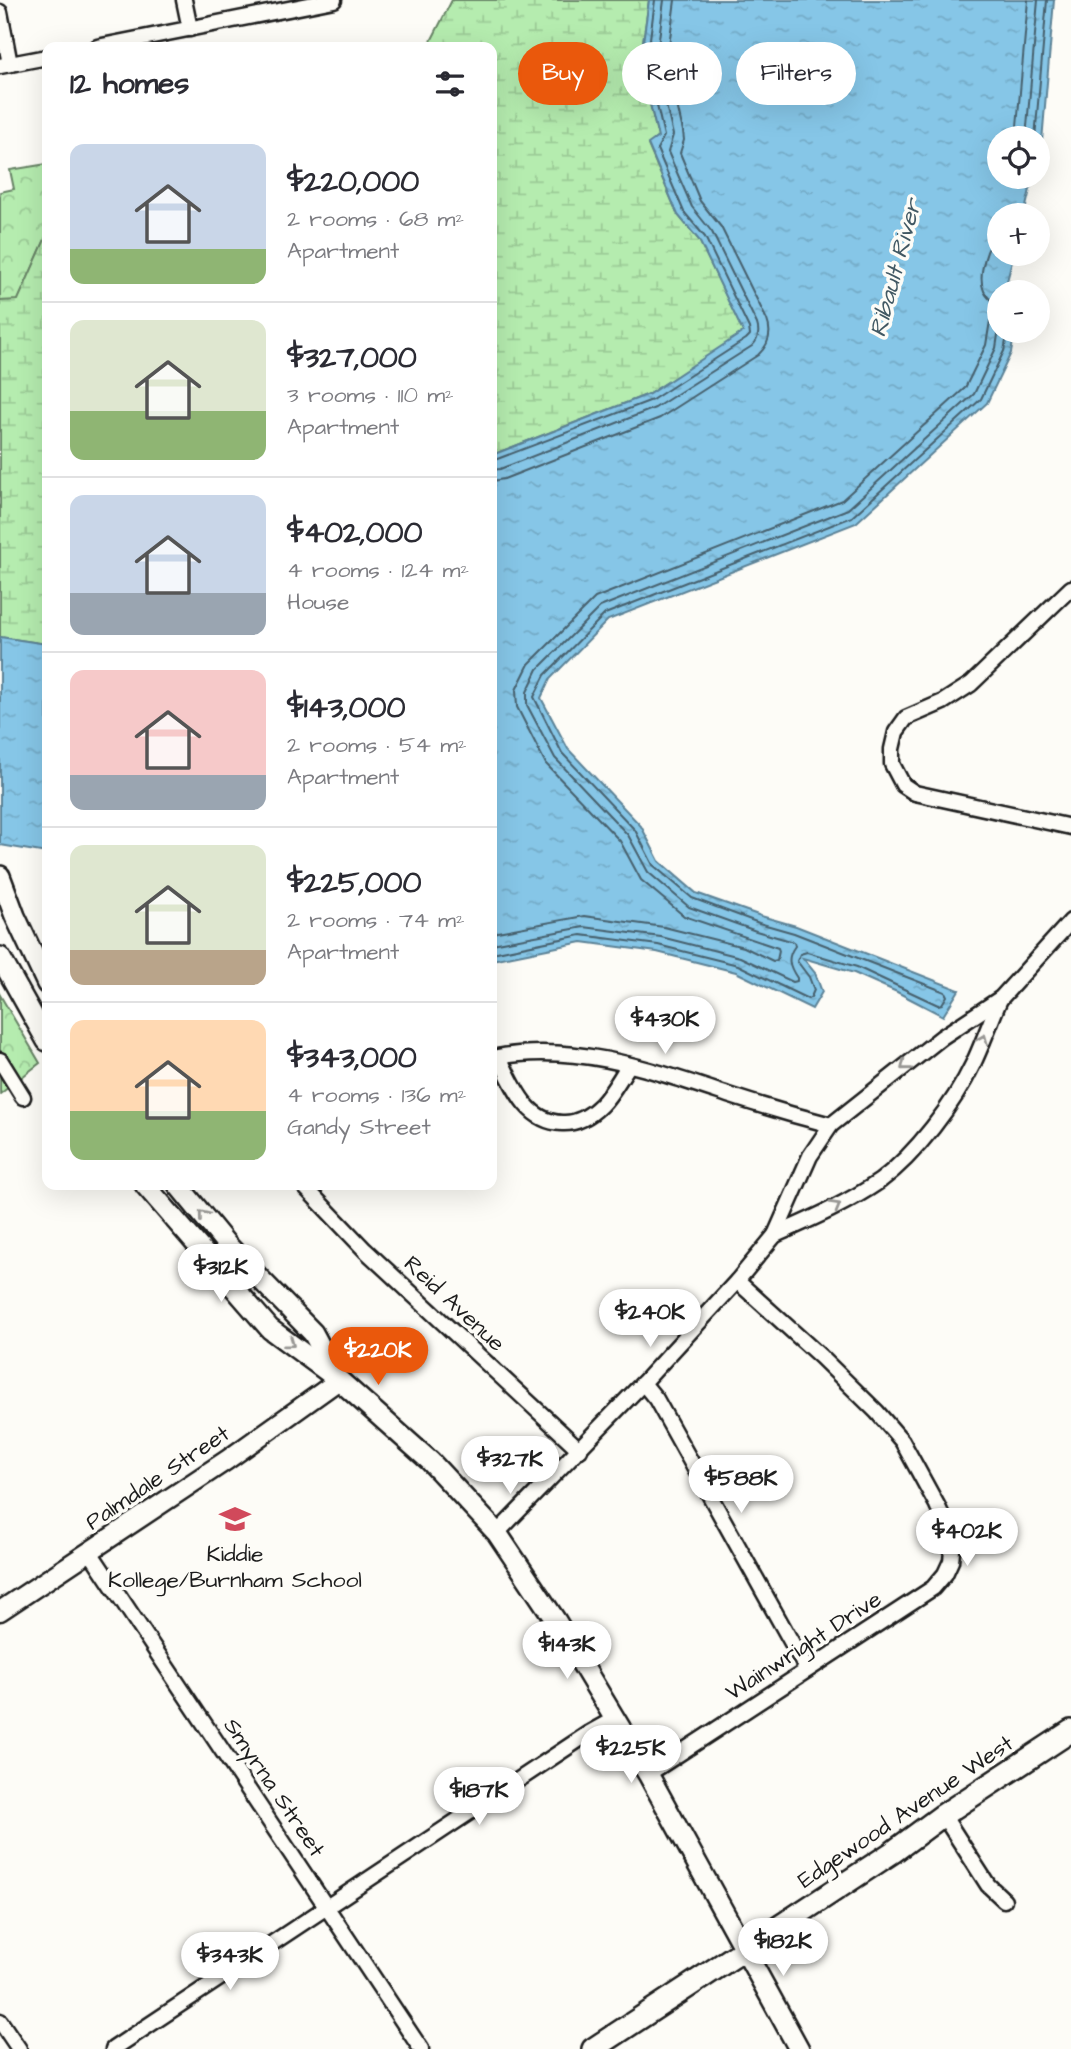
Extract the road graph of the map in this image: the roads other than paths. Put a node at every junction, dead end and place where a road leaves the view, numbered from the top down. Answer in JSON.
{"nodes":[{"id":1,"x":184,"y":0,"type":"edge"},
{"id":2,"x":334,"y":0,"type":"edge"},
{"id":3,"x":0,"y":12,"type":"edge"},
{"id":4,"x":190,"y":29,"type":"junction"},
{"id":5,"x":123,"y":42,"type":"edge"},
{"id":6,"x":42,"y":58,"type":"edge"},
{"id":7,"x":5,"y":65,"type":"edge"},
{"id":8,"x":1071,"y":588,"type":"edge"},
{"id":9,"x":1071,"y":827,"type":"edge"},
{"id":10,"x":0,"y":876,"type":"edge"},
{"id":11,"x":1071,"y":921,"type":"edge"},
{"id":12,"x":0,"y":957,"type":"edge"},
{"id":13,"x":42,"y":973,"type":"edge"},
{"id":14,"x":1000,"y":998,"type":"junction"},
{"id":15,"x":42,"y":1032,"type":"edge"},
{"id":16,"x":497,"y":1058,"type":"edge"},
{"id":17,"x":0,"y":1060,"type":"edge"},
{"id":18,"x":497,"y":1061,"type":"edge"},
{"id":19,"x":628,"y":1065,"type":"junction"},
{"id":20,"x":0,"y":1073,"type":"edge"},
{"id":21,"x":831,"y":1125,"type":"junction"},
{"id":22,"x":149,"y":1190,"type":"edge"},
{"id":23,"x":182,"y":1190,"type":"edge"},
{"id":24,"x":307,"y":1190,"type":"edge"},
{"id":25,"x":775,"y":1235,"type":"junction"},
{"id":26,"x":737,"y":1281,"type":"junction"},
{"id":27,"x":339,"y":1380,"type":"junction"},
{"id":28,"x":643,"y":1383,"type":"junction"},
{"id":29,"x":580,"y":1450,"type":"junction"},
{"id":30,"x":497,"y":1533,"type":"junction"},
{"id":31,"x":90,"y":1552,"type":"junction"},
{"id":32,"x":0,"y":1611,"type":"edge"},
{"id":33,"x":807,"y":1670,"type":"junction"},
{"id":34,"x":614,"y":1719,"type":"junction"},
{"id":35,"x":1071,"y":1731,"type":"edge"},
{"id":36,"x":648,"y":1774,"type":"junction"},
{"id":37,"x":943,"y":1815,"type":"junction"},
{"id":38,"x":1004,"y":1900,"type":"dead end"},
{"id":39,"x":326,"y":1907,"type":"junction"},
{"id":40,"x":744,"y":1948,"type":"junction"},
{"id":41,"x":0,"y":2021,"type":"edge"},
{"id":42,"x":19,"y":2049,"type":"edge"},
{"id":43,"x":113,"y":2049,"type":"edge"},
{"id":44,"x":422,"y":2049,"type":"edge"},
{"id":45,"x":593,"y":2049,"type":"edge"},
{"id":46,"x":799,"y":2049,"type":"edge"}],
"edges":[{"from":1,"to":4,"type":"street"},
{"from":2,"to":4,"type":"street"},
{"from":3,"to":7,"type":"street"},
{"from":4,"to":5,"type":"street"},
{"from":6,"to":7,"type":"street"},
{"from":8,"to":9,"type":"street"},
{"from":10,"to":13,"type":"main road"},
{"from":11,"to":14,"type":"street"},
{"from":12,"to":15,"type":"main road"},
{"from":14,"to":21,"type":"street","one_way":true},
{"from":25,"to":14,"type":"street","one_way":true},
{"from":16,"to":19,"type":"street"},
{"from":17,"to":20,"type":"street"},
{"from":18,"to":19,"type":"street"},
{"from":19,"to":21,"type":"street"},
{"from":21,"to":25,"type":"street"},
{"from":22,"to":27,"type":"main road","one_way":true},
{"from":27,"to":23,"type":"main road","one_way":true},
{"from":24,"to":29,"type":"street","name":"Reid Avenue"},
{"from":25,"to":26,"type":"street"},
{"from":26,"to":28,"type":"street"},
{"from":26,"to":33,"type":"street","name":"Wainwright Drive"},
{"from":27,"to":30,"type":"main road"},
{"from":27,"to":31,"type":"street","name":"Palmdale Street"},
{"from":28,"to":29,"type":"street"},
{"from":28,"to":33,"type":"street"},
{"from":29,"to":30,"type":"street"},
{"from":30,"to":34,"type":"main road"},
{"from":31,"to":32,"type":"street","name":"Palmdale Street"},
{"from":31,"to":39,"type":"street","name":"Smyrna Street"},
{"from":33,"to":36,"type":"street","name":"Wainwright Drive"},
{"from":34,"to":36,"type":"main road"},
{"from":34,"to":39,"type":"street"},
{"from":35,"to":37,"type":"main road","name":"Edgewood Avenue West"},
{"from":36,"to":40,"type":"main road"},
{"from":37,"to":38,"type":"street"},
{"from":37,"to":40,"type":"main road","name":"Edgewood Avenue West"},
{"from":39,"to":43,"type":"street"},
{"from":39,"to":44,"type":"street","name":"Smyrna Street"},
{"from":40,"to":45,"type":"main road","name":"Edgewood Avenue West"},
{"from":40,"to":46,"type":"main road"},
{"from":41,"to":42,"type":"street"}]}
